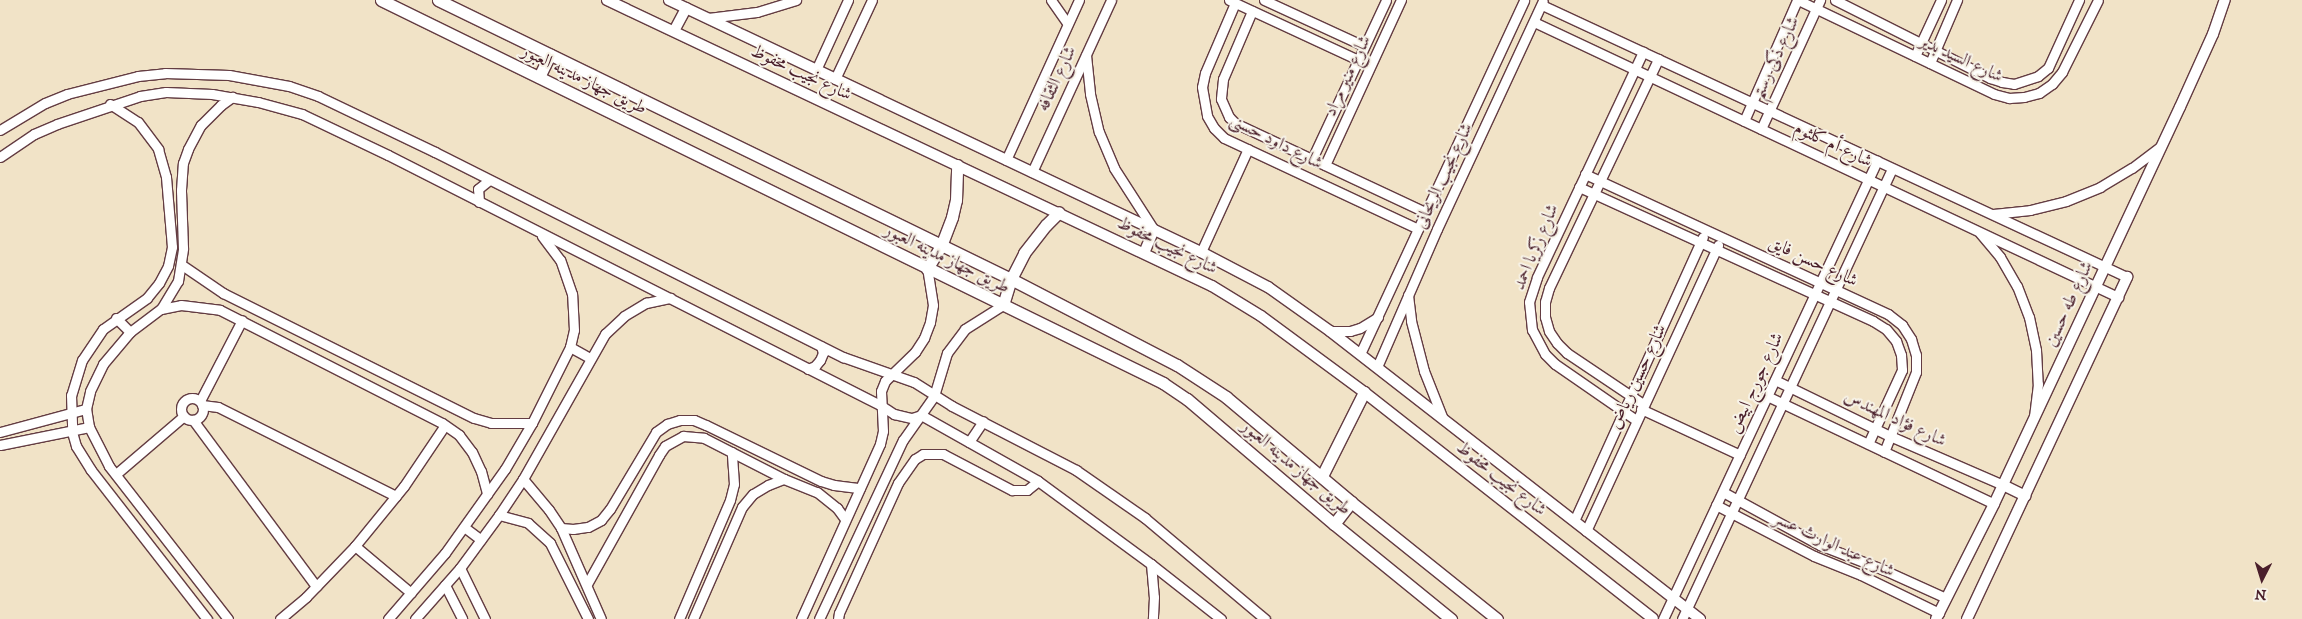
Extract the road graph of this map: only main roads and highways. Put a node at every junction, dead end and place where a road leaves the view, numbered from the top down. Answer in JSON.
{"nodes":[{"id":1,"x":382,"y":0,"type":"edge"},
{"id":2,"x":438,"y":0,"type":"edge"},
{"id":3,"x":550,"y":54,"type":"junction"},
{"id":4,"x":539,"y":77,"type":"junction"},
{"id":5,"x":957,"y":165,"type":"road end"},
{"id":6,"x":1059,"y":212,"type":"road end"},
{"id":7,"x":941,"y":246,"type":"junction"},
{"id":8,"x":927,"y":269,"type":"junction"},
{"id":9,"x":1011,"y":279,"type":"junction"},
{"id":10,"x":1003,"y":305,"type":"junction"},
{"id":11,"x":1364,"y":392,"type":"road end"},
{"id":12,"x":1322,"y":476,"type":"junction"},
{"id":13,"x":1351,"y":502,"type":"junction"},
{"id":14,"x":1334,"y":524,"type":"junction"},
{"id":15,"x":1451,"y":619,"type":"edge"},
{"id":16,"x":1496,"y":619,"type":"edge"}],
"edges":[{"from":1,"to":4,"type":"main road","name":"طريق جهاز مدينه العبور"},
{"from":2,"to":3,"type":"main road","name":"طريق جهاز مدينه العبور"},
{"from":3,"to":4,"type":"main road"},
{"from":3,"to":7,"type":"main road","name":"طريق جهاز مدينه العبور"},
{"from":4,"to":8,"type":"main road","name":"طريق جهاز مدينه العبور"},
{"from":5,"to":7,"type":"main road"},
{"from":6,"to":9,"type":"main road"},
{"from":7,"to":8,"type":"main road"},
{"from":7,"to":9,"type":"main road","name":"طريق جهاز مدينه العبور"},
{"from":8,"to":10,"type":"main road","name":"طريق جهاز مدينه العبور"},
{"from":9,"to":10,"type":"main road"},
{"from":9,"to":12,"type":"main road","name":"طريق جهاز مدينه العبور"},
{"from":10,"to":14,"type":"main road","name":"طريق جهاز مدينه العبور"},
{"from":11,"to":12,"type":"main road"},
{"from":12,"to":13,"type":"main road","name":"طريق جهاز مدينه العبور"},
{"from":13,"to":14,"type":"main road"},
{"from":13,"to":16,"type":"main road","name":"طريق جهاز مدينه العبور"},
{"from":14,"to":15,"type":"main road","name":"طريق جهاز مدينه العبور"}]}
